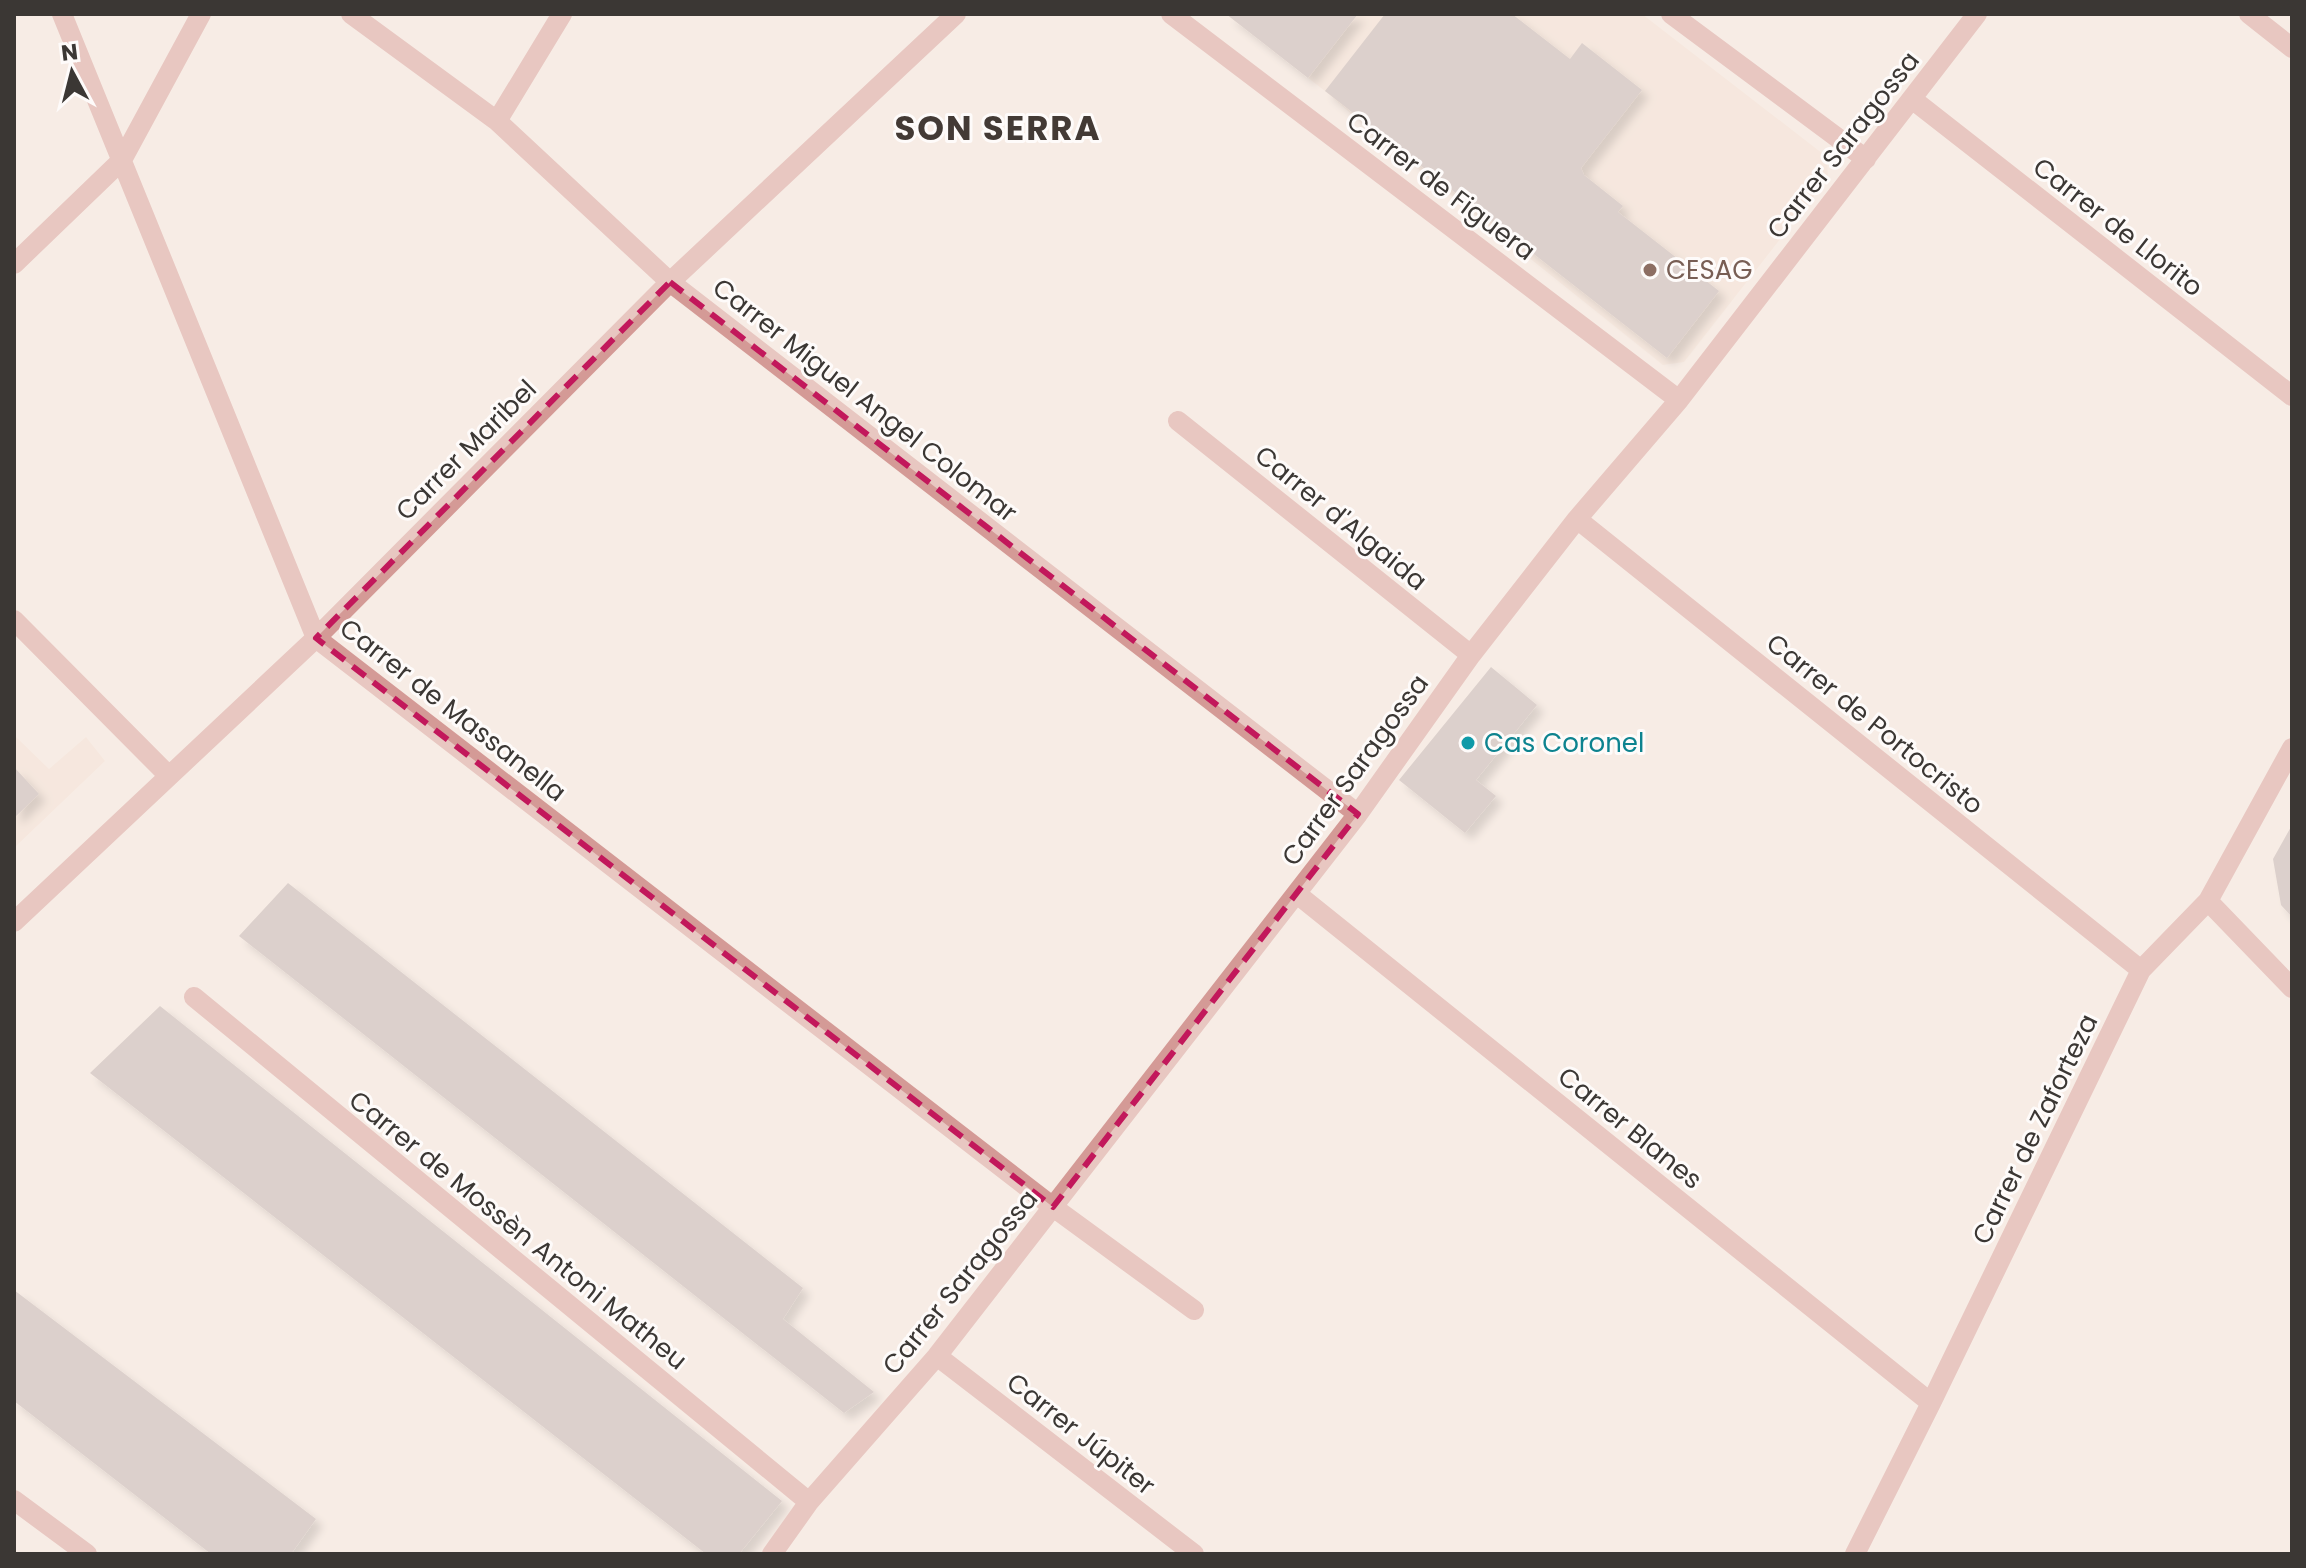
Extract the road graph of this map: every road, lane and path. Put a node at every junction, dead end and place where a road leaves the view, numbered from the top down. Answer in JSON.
{"nodes":[{"id":1,"x":62,"y":14,"type":"edge"},
{"id":2,"x":201,"y":14,"type":"edge"},
{"id":3,"x":351,"y":14,"type":"edge"},
{"id":4,"x":562,"y":14,"type":"edge"},
{"id":5,"x":956,"y":14,"type":"edge"},
{"id":6,"x":1171,"y":14,"type":"edge"},
{"id":7,"x":1671,"y":14,"type":"edge"},
{"id":8,"x":1977,"y":14,"type":"edge"},
{"id":9,"x":2249,"y":14,"type":"edge"},
{"id":10,"x":2292,"y":48,"type":"edge"},
{"id":11,"x":1912,"y":99,"type":"junction"},
{"id":12,"x":497,"y":121,"type":"junction"},
{"id":13,"x":1866,"y":159,"type":"junction"},
{"id":14,"x":122,"y":160,"type":"junction"},
{"id":15,"x":14,"y":264,"type":"edge"},
{"id":16,"x":670,"y":282,"type":"junction"},
{"id":17,"x":2292,"y":396,"type":"edge"},
{"id":18,"x":1679,"y":400,"type":"junction"},
{"id":19,"x":1178,"y":421,"type":"dead end"},
{"id":20,"x":1577,"y":519,"type":"junction"},
{"id":21,"x":14,"y":620,"type":"edge"},
{"id":22,"x":316,"y":638,"type":"junction"},
{"id":23,"x":1471,"y":655,"type":"junction"},
{"id":24,"x":2292,"y":748,"type":"edge"},
{"id":25,"x":169,"y":776,"type":"junction"},
{"id":26,"x":1358,"y":814,"type":"junction"},
{"id":27,"x":1297,"y":894,"type":"junction"},
{"id":28,"x":2208,"y":901,"type":"junction"},
{"id":29,"x":14,"y":922,"type":"edge"},
{"id":30,"x":2141,"y":970,"type":"junction"},
{"id":31,"x":2292,"y":988,"type":"edge"},
{"id":32,"x":194,"y":997,"type":"dead end"},
{"id":33,"x":1053,"y":1207,"type":"junction"},
{"id":34,"x":1194,"y":1310,"type":"dead end"},
{"id":35,"x":937,"y":1356,"type":"junction"},
{"id":36,"x":1931,"y":1403,"type":"junction"},
{"id":37,"x":14,"y":1500,"type":"edge"},
{"id":38,"x":809,"y":1502,"type":"junction"},
{"id":39,"x":87,"y":1554,"type":"edge"},
{"id":40,"x":772,"y":1554,"type":"edge"},
{"id":41,"x":1194,"y":1554,"type":"edge"},
{"id":42,"x":1855,"y":1554,"type":"edge"}],
"edges":[{"from":1,"to":14,"type":"street","name":"Carrer de Massanella"},
{"from":2,"to":14,"type":"street"},
{"from":3,"to":12,"type":"street","name":"Carrer Miguel Angel Colomar"},
{"from":4,"to":12,"type":"street"},
{"from":5,"to":16,"type":"street","name":"Carrer Maribel"},
{"from":6,"to":18,"type":"street","name":"Carrer de Figuera"},
{"from":7,"to":13,"type":"street"},
{"from":8,"to":11,"type":"street","name":"Carrer Saragossa"},
{"from":9,"to":10,"type":"street"},
{"from":11,"to":13,"type":"street","name":"Carrer Saragossa"},
{"from":11,"to":17,"type":"street","name":"Carrer de Llorito"},
{"from":12,"to":16,"type":"street","name":"Carrer Miguel Angel Colomar"},
{"from":13,"to":18,"type":"street","name":"Carrer Saragossa"},
{"from":14,"to":15,"type":"street"},
{"from":14,"to":22,"type":"street","name":"Carrer de Massanella"},
{"from":16,"to":22,"type":"street","name":"Carrer Maribel"},
{"from":16,"to":26,"type":"street","name":"Carrer Miguel Angel Colomar"},
{"from":18,"to":20,"type":"street","name":"Carrer Saragossa"},
{"from":19,"to":23,"type":"street","name":"Carrer d'Algaida"},
{"from":20,"to":23,"type":"street","name":"Carrer Saragossa"},
{"from":20,"to":30,"type":"street","name":"Carrer de Portocristo"},
{"from":21,"to":25,"type":"street"},
{"from":22,"to":25,"type":"street","name":"Carrer Maribel"},
{"from":22,"to":33,"type":"street","name":"Carrer de Massanella"},
{"from":23,"to":26,"type":"street","name":"Carrer Saragossa"},
{"from":24,"to":28,"type":"street","name":"Carrer de Zaforteza"},
{"from":25,"to":29,"type":"street","name":"Carrer Maribel"},
{"from":26,"to":27,"type":"street","name":"Carrer Saragossa"},
{"from":27,"to":33,"type":"street","name":"Carrer Saragossa"},
{"from":27,"to":36,"type":"street","name":"Carrer Blanes"},
{"from":28,"to":30,"type":"street","name":"Carrer de Zaforteza"},
{"from":28,"to":31,"type":"street"},
{"from":30,"to":36,"type":"street","name":"Carrer de Zaforteza"},
{"from":32,"to":38,"type":"street","name":"Carrer de Mossèn Antoni Matheu"},
{"from":33,"to":34,"type":"street","name":"Carrer de Massanella"},
{"from":33,"to":35,"type":"street","name":"Carrer Saragossa"},
{"from":35,"to":38,"type":"street","name":"Carrer Saragossa"},
{"from":35,"to":41,"type":"street","name":"Carrer Júpiter"},
{"from":36,"to":42,"type":"street","name":"Carrer de Zaforteza"},
{"from":37,"to":39,"type":"street"},
{"from":38,"to":40,"type":"street","name":"Carrer Saragossa"}]}
